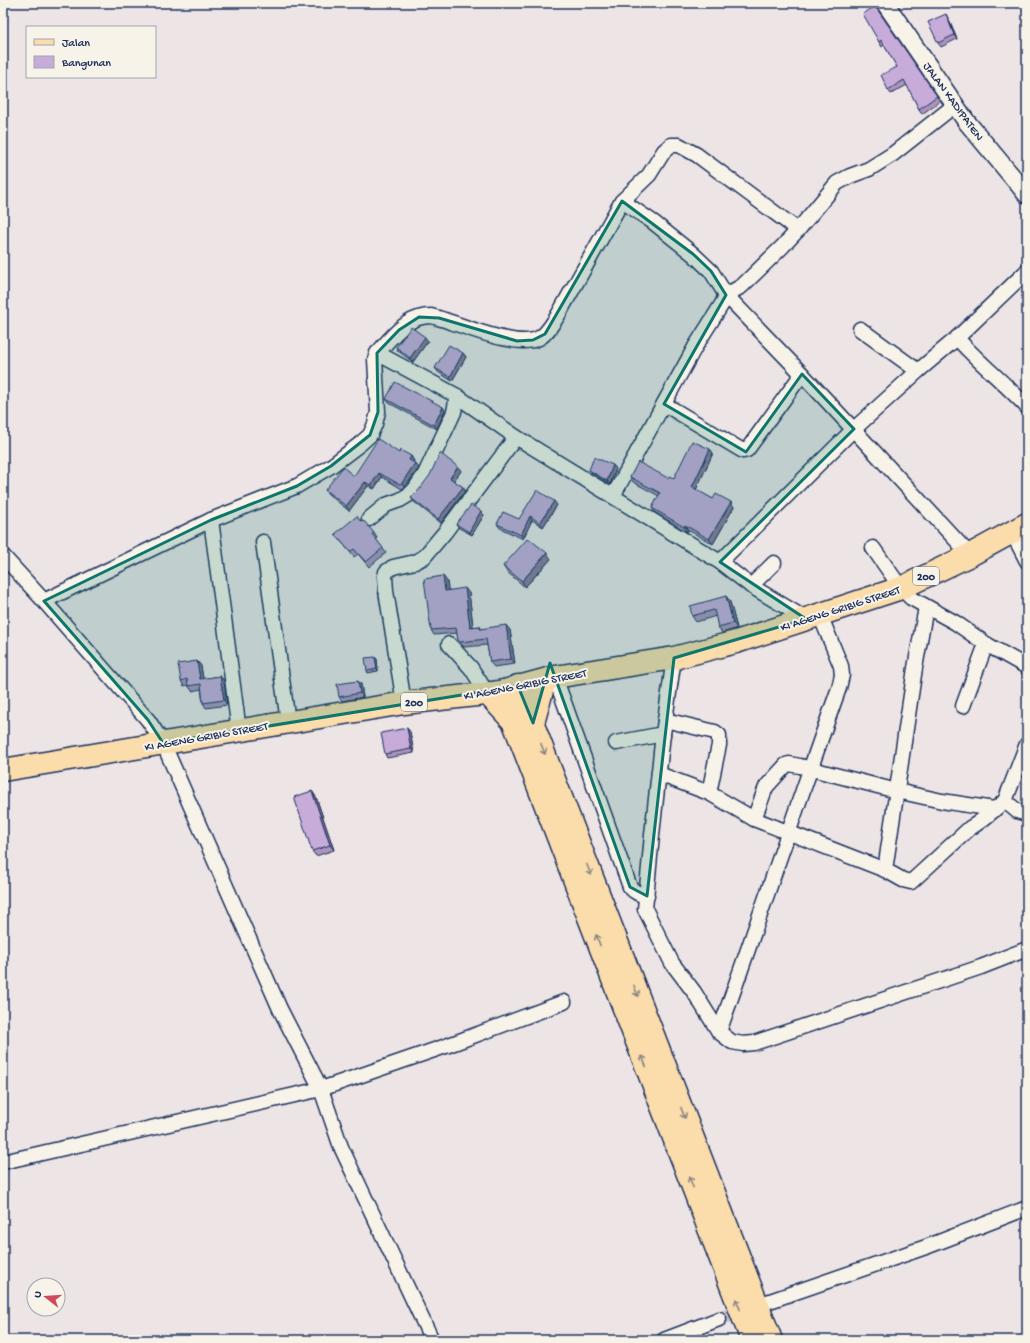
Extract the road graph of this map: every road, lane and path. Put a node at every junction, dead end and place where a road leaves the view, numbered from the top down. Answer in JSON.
{"nodes":[{"id":1,"x":885,"y":3,"type":"edge"},
{"id":2,"x":955,"y":105,"type":"junction"},
{"id":3,"x":1025,"y":188,"type":"edge"},
{"id":4,"x":622,"y":201,"type":"junction"},
{"id":5,"x":798,"y":230,"type":"junction"},
{"id":6,"x":1027,"y":271,"type":"edge"},
{"id":7,"x":726,"y":295,"type":"junction"},
{"id":8,"x":860,"y":329,"type":"dead end"},
{"id":9,"x":957,"y":338,"type":"junction"},
{"id":10,"x":377,"y":353,"type":"junction"},
{"id":11,"x":918,"y":371,"type":"junction"},
{"id":12,"x":802,"y":374,"type":"junction"},
{"id":13,"x":457,"y":396,"type":"junction"},
{"id":14,"x":664,"y":404,"type":"junction"},
{"id":15,"x":1027,"y":407,"type":"edge"},
{"id":16,"x":854,"y":429,"type":"junction"},
{"id":17,"x":516,"y":436,"type":"junction"},
{"id":18,"x":613,"y":496,"type":"junction"},
{"id":19,"x":369,"y":519,"type":"dead end"},
{"id":20,"x":211,"y":520,"type":"junction"},
{"id":21,"x":1019,"y":528,"type":"edge"},
{"id":22,"x":263,"y":542,"type":"dead end"},
{"id":23,"x":873,"y":548,"type":"dead end"},
{"id":24,"x":970,"y":555,"type":"junction"},
{"id":25,"x":3,"y":556,"type":"edge"},
{"id":26,"x":1027,"y":561,"type":"edge"},
{"id":27,"x":720,"y":562,"type":"junction"},
{"id":28,"x":774,"y":563,"type":"dead end"},
{"id":29,"x":751,"y":586,"type":"junction"},
{"id":30,"x":901,"y":588,"type":"junction"},
{"id":31,"x":44,"y":600,"type":"junction"},
{"id":32,"x":926,"y":607,"type":"junction"},
{"id":33,"x":813,"y":617,"type":"junction"},
{"id":34,"x":449,"y":644,"type":"dead end"},
{"id":35,"x":986,"y":644,"type":"junction"},
{"id":36,"x":674,"y":658,"type":"junction"},
{"id":37,"x":1027,"y":668,"type":"edge"},
{"id":38,"x":550,"y":678,"type":"junction"},
{"id":39,"x":503,"y":690,"type":"junction"},
{"id":40,"x":404,"y":703,"type":"junction"},
{"id":41,"x":963,"y":706,"type":"dead end"},
{"id":42,"x":665,"y":720,"type":"junction"},
{"id":43,"x":288,"y":722,"type":"junction"},
{"id":44,"x":524,"y":723,"type":"junction"},
{"id":45,"x":239,"y":731,"type":"junction"},
{"id":46,"x":663,"y":734,"type":"junction"},
{"id":47,"x":163,"y":743,"type":"junction"},
{"id":48,"x":616,"y":743,"type":"dead end"},
{"id":49,"x":1026,"y":750,"type":"edge"},
{"id":50,"x":810,"y":768,"type":"junction"},
{"id":51,"x":3,"y":770,"type":"edge"},
{"id":52,"x":659,"y":774,"type":"junction"},
{"id":53,"x":897,"y":791,"type":"junction"},
{"id":54,"x":709,"y":793,"type":"junction"},
{"id":55,"x":999,"y":805,"type":"junction"},
{"id":56,"x":1027,"y":814,"type":"edge"},
{"id":57,"x":754,"y":819,"type":"junction"},
{"id":58,"x":788,"y":832,"type":"junction"},
{"id":59,"x":884,"y":870,"type":"junction"},
{"id":60,"x":647,"y":896,"type":"junction"},
{"id":61,"x":1027,"y":949,"type":"edge"},
{"id":62,"x":564,"y":1002,"type":"dead end"},
{"id":63,"x":719,"y":1032,"type":"junction"},
{"id":64,"x":321,"y":1089,"type":"junction"},
{"id":65,"x":3,"y":1162,"type":"edge"},
{"id":66,"x":1027,"y":1208,"type":"edge"},
{"id":67,"x":764,"y":1303,"type":"dead end"},
{"id":68,"x":719,"y":1320,"type":"tunnel mouth"},
{"id":69,"x":432,"y":1340,"type":"edge"},
{"id":70,"x":664,"y":1340,"type":"edge"},
{"id":71,"x":752,"y":1340,"type":"edge"},
{"id":72,"x":771,"y":1340,"type":"edge"}],
"edges":[{"from":1,"to":2,"type":"street","name":"JALAN KADIPATEN"},
{"from":2,"to":3,"type":"street","name":"JALAN KADIPATEN"},
{"from":2,"to":5,"type":"street"},
{"from":4,"to":5,"type":"street"},
{"from":4,"to":7,"type":"street"},
{"from":4,"to":10,"type":"street"},
{"from":5,"to":7,"type":"street"},
{"from":6,"to":9,"type":"street"},
{"from":7,"to":12,"type":"street"},
{"from":7,"to":14,"type":"street"},
{"from":8,"to":11,"type":"street"},
{"from":9,"to":11,"type":"street"},
{"from":9,"to":15,"type":"street"},
{"from":10,"to":13,"type":"street"},
{"from":10,"to":20,"type":"street"},
{"from":11,"to":16,"type":"street"},
{"from":12,"to":14,"type":"street"},
{"from":12,"to":16,"type":"street"},
{"from":13,"to":17,"type":"street"},
{"from":13,"to":19,"type":"street"},
{"from":14,"to":18,"type":"street"},
{"from":16,"to":24,"type":"street"},
{"from":16,"to":27,"type":"street"},
{"from":17,"to":18,"type":"street"},
{"from":17,"to":40,"type":"street"},
{"from":18,"to":27,"type":"street"},
{"from":20,"to":31,"type":"street"},
{"from":20,"to":45,"type":"street"},
{"from":21,"to":24,"type":"main road","name":"KI AGENG GRIBIG STREET","number":"200"},
{"from":21,"to":26,"type":"street"},
{"from":22,"to":43,"type":"street"},
{"from":23,"to":30,"type":"street"},
{"from":24,"to":30,"type":"main road","name":"KI AGENG GRIBIG STREET","number":"200"},
{"from":25,"to":31,"type":"street"},
{"from":27,"to":29,"type":"street"},
{"from":28,"to":29,"type":"street"},
{"from":29,"to":33,"type":"street"},
{"from":30,"to":32,"type":"street"},
{"from":30,"to":33,"type":"main road","name":"KI AGENG GRIBIG STREET","number":"200"},
{"from":31,"to":47,"type":"street"},
{"from":32,"to":35,"type":"street"},
{"from":32,"to":53,"type":"street"},
{"from":33,"to":36,"type":"main road","name":"KI AGENG GRIBIG STREET","number":"200"},
{"from":33,"to":50,"type":"street"},
{"from":34,"to":39,"type":"street"},
{"from":35,"to":37,"type":"street"},
{"from":35,"to":41,"type":"street"},
{"from":36,"to":38,"type":"main road","name":"KI AGENG GRIBIG STREET","number":"200"},
{"from":36,"to":42,"type":"street"},
{"from":38,"to":39,"type":"main road","name":"KI AGENG GRIBIG STREET","number":"200"},
{"from":38,"to":44,"type":"main road"},
{"from":38,"to":60,"type":"street"},
{"from":39,"to":40,"type":"main road","name":"KI AGENG GRIBIG STREET","number":"200"},
{"from":39,"to":44,"type":"main road"},
{"from":40,"to":43,"type":"main road","name":"KI AGENG GRIBIG STREET","number":"200"},
{"from":42,"to":46,"type":"street"},
{"from":42,"to":54,"type":"street"},
{"from":43,"to":45,"type":"main road","name":"KI AGENG GRIBIG STREET","number":"200"},
{"from":71,"to":44,"type":"main road","one_way":true},
{"from":44,"to":72,"type":"main road","one_way":true},
{"from":45,"to":47,"type":"main road","name":"KI AGENG GRIBIG STREET","number":"200"},
{"from":46,"to":48,"type":"street"},
{"from":46,"to":52,"type":"street"},
{"from":47,"to":51,"type":"main road","name":"KI AGENG GRIBIG STREET","number":"200"},
{"from":47,"to":64,"type":"street"},
{"from":49,"to":55,"type":"street"},
{"from":50,"to":53,"type":"street"},
{"from":50,"to":57,"type":"street"},
{"from":50,"to":58,"type":"street"},
{"from":52,"to":54,"type":"street"},
{"from":52,"to":60,"type":"street"},
{"from":53,"to":55,"type":"street"},
{"from":53,"to":59,"type":"street"},
{"from":54,"to":57,"type":"street"},
{"from":55,"to":56,"type":"street"},
{"from":55,"to":59,"type":"street"},
{"from":57,"to":58,"type":"street"},
{"from":58,"to":59,"type":"street"},
{"from":58,"to":63,"type":"street"},
{"from":60,"to":63,"type":"street"},
{"from":61,"to":63,"type":"street"},
{"from":62,"to":64,"type":"street"},
{"from":64,"to":65,"type":"street"},
{"from":64,"to":69,"type":"street"},
{"from":66,"to":67,"type":"street"},
{"from":68,"to":70,"type":"street"}]}
